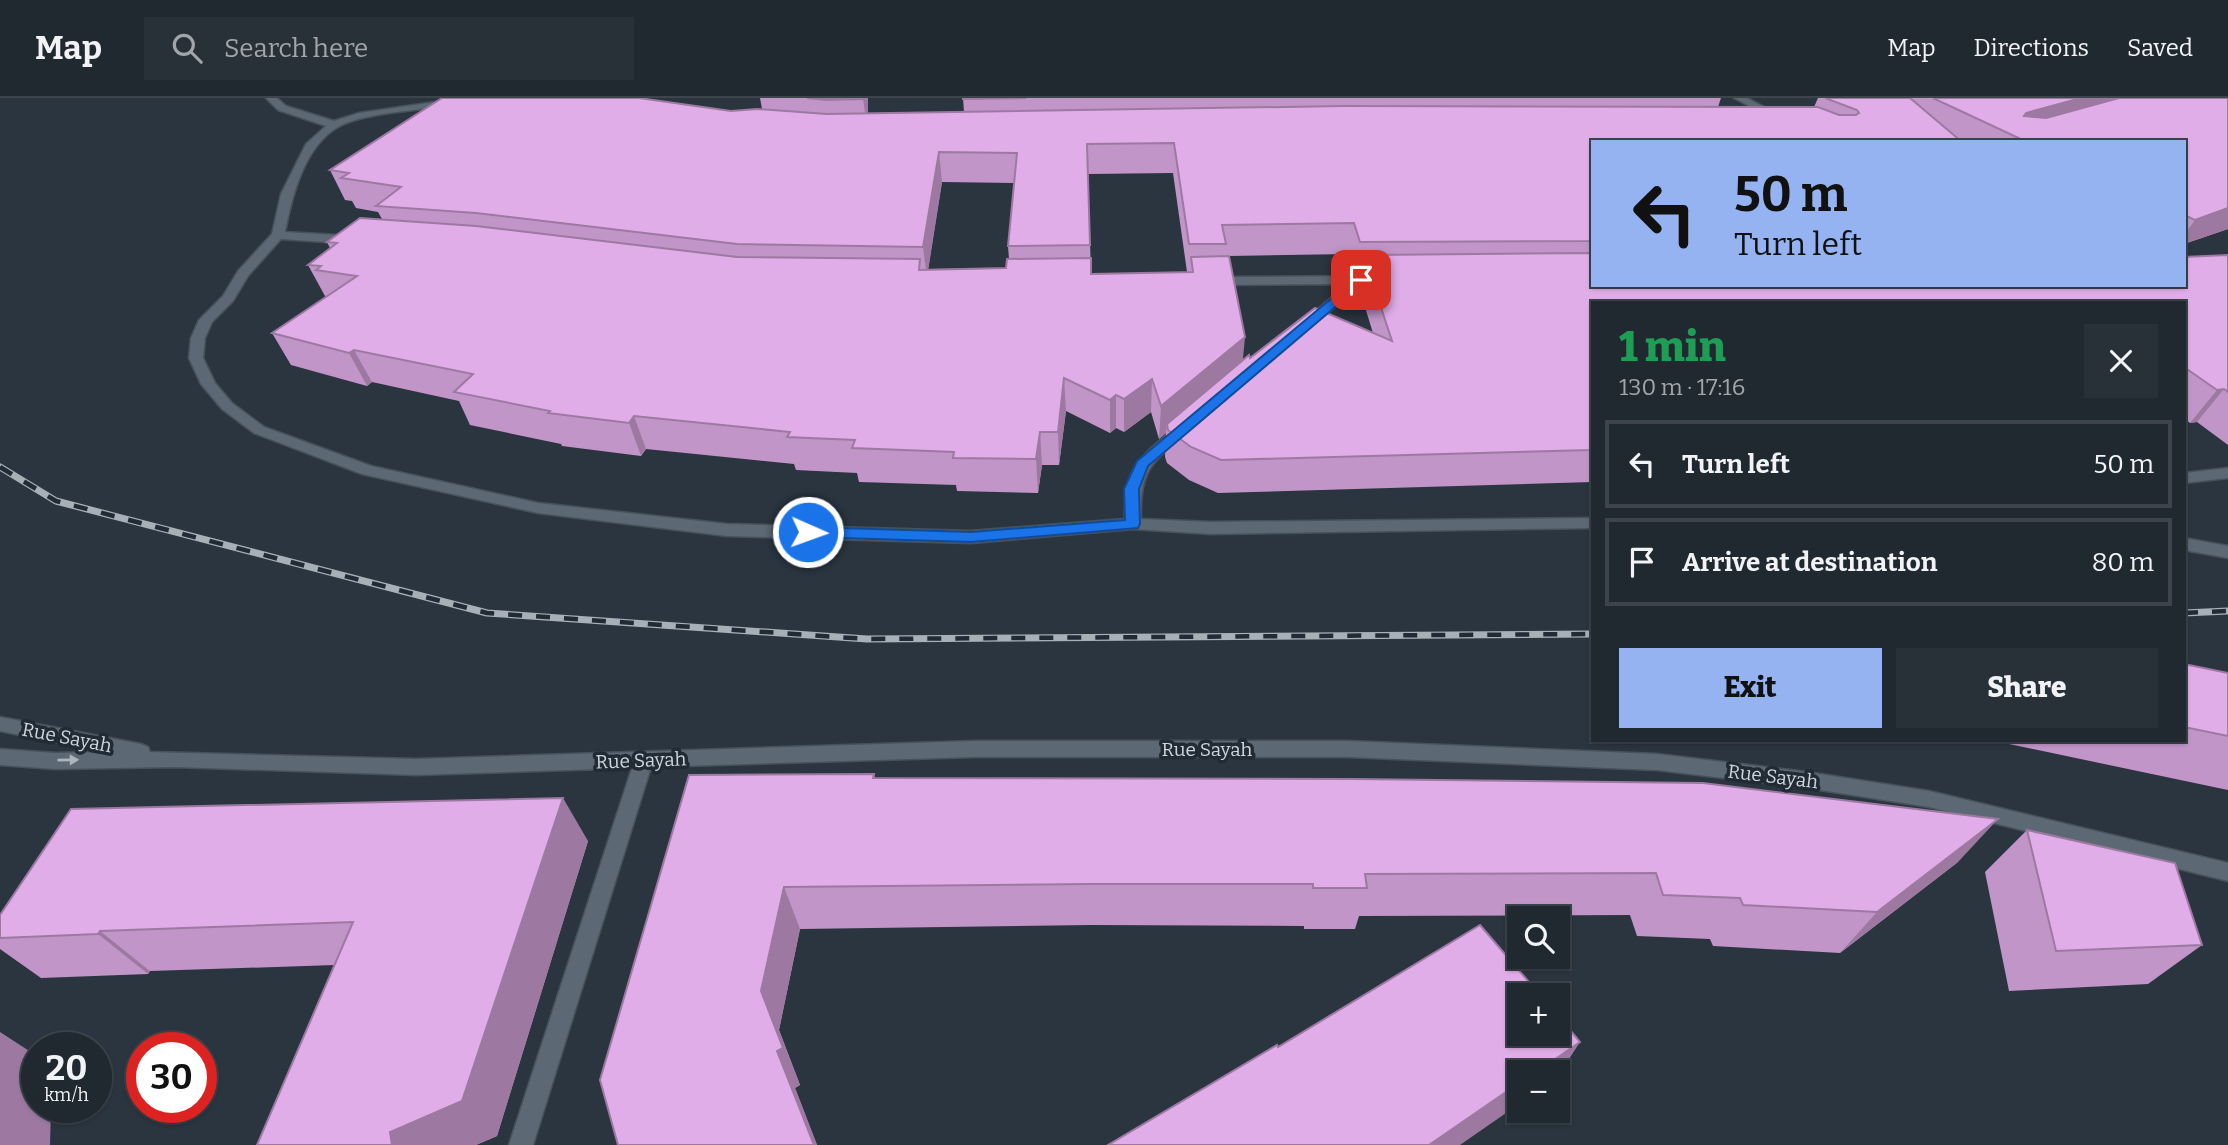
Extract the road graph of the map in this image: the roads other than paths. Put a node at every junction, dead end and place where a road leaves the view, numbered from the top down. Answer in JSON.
{"nodes":[{"id":1,"x":271,"y":98,"type":"edge"},
{"id":2,"x":1739,"y":98,"type":"edge"},
{"id":3,"x":464,"y":101,"type":"edge"},
{"id":4,"x":334,"y":125,"type":"junction"},
{"id":5,"x":1796,"y":125,"type":"edge"},
{"id":6,"x":278,"y":234,"type":"junction"},
{"id":7,"x":370,"y":242,"type":"edge"},
{"id":8,"x":1402,"y":279,"type":"edge"},
{"id":9,"x":1361,"y":280,"type":"junction"},
{"id":10,"x":1197,"y":281,"type":"edge"},
{"id":11,"x":1288,"y":341,"type":"edge"},
{"id":12,"x":1194,"y":420,"type":"edge"},
{"id":13,"x":2228,"y":473,"type":"edge"},
{"id":14,"x":2186,"y":478,"type":"edge"},
{"id":15,"x":1591,"y":523,"type":"edge"},
{"id":16,"x":1133,"y":524,"type":"junction"},
{"id":17,"x":2186,"y":544,"type":"edge"},
{"id":18,"x":2228,"y":552,"type":"edge"},
{"id":19,"x":0,"y":724,"type":"edge"},
{"id":20,"x":0,"y":757,"type":"edge"},
{"id":21,"x":176,"y":759,"type":"junction"},
{"id":22,"x":644,"y":760,"type":"junction"},
{"id":23,"x":2228,"y":872,"type":"edge"},
{"id":24,"x":521,"y":1145,"type":"edge"}],
"edges":[{"from":1,"to":4,"type":"street"},
{"from":2,"to":5,"type":"street"},
{"from":3,"to":4,"type":"street"},
{"from":4,"to":6,"type":"street"},
{"from":6,"to":7,"type":"street"},
{"from":6,"to":16,"type":"street"},
{"from":8,"to":9,"type":"street"},
{"from":9,"to":10,"type":"street"},
{"from":9,"to":11,"type":"street"},
{"from":12,"to":16,"type":"street"},
{"from":13,"to":14,"type":"street"},
{"from":15,"to":16,"type":"street"},
{"from":17,"to":18,"type":"street"},
{"from":19,"to":21,"type":"street","name":"Rue Sayah"},
{"from":20,"to":21,"type":"street","name":"Rue Sayah","one_way":true},
{"from":21,"to":22,"type":"street","name":"Rue Sayah"},
{"from":22,"to":23,"type":"street","name":"Rue Sayah"},
{"from":22,"to":24,"type":"street"}]}
